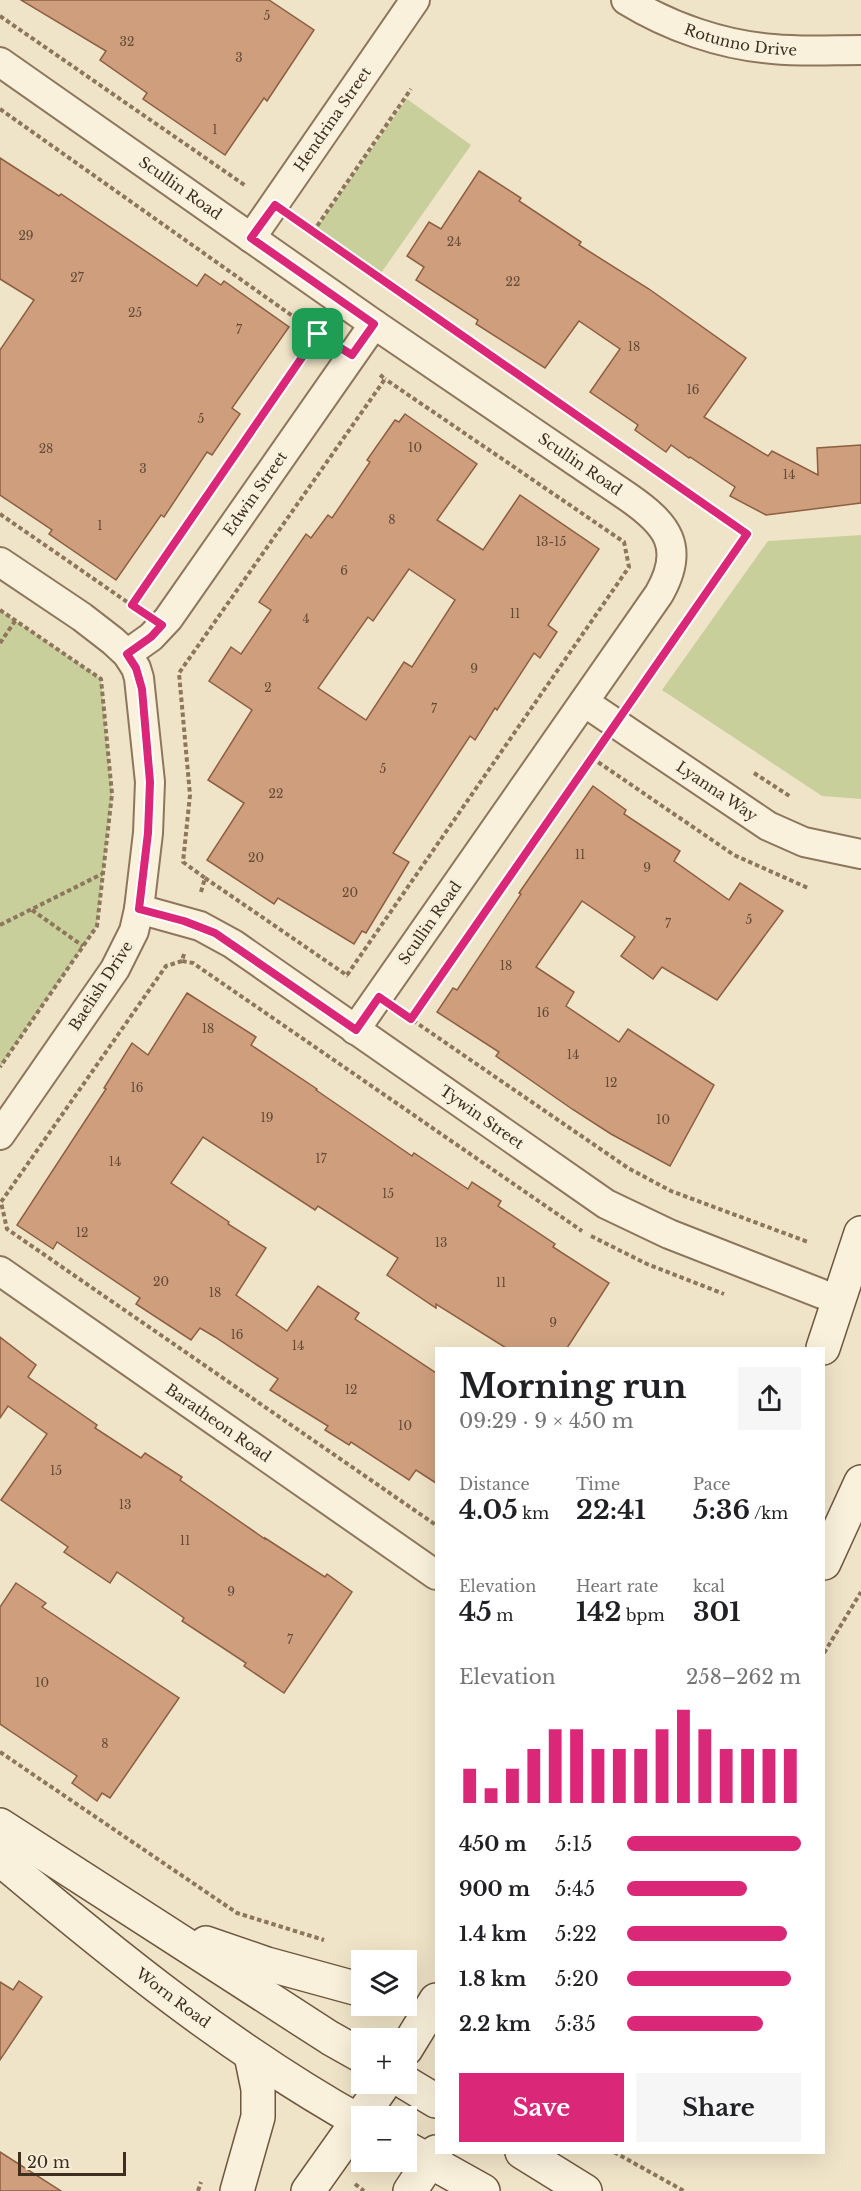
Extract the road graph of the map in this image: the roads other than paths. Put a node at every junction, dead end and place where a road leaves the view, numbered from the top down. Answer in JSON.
{"nodes":[{"id":1,"x":415,"y":0,"type":"edge"},
{"id":2,"x":626,"y":0,"type":"edge"},
{"id":3,"x":861,"y":50,"type":"edge"},
{"id":4,"x":0,"y":62,"type":"edge"},
{"id":5,"x":251,"y":238,"type":"junction"},
{"id":6,"x":374,"y":324,"type":"junction"},
{"id":7,"x":0,"y":562,"type":"edge"},
{"id":8,"x":127,"y":654,"type":"junction"},
{"id":9,"x":584,"y":702,"type":"junction"},
{"id":10,"x":861,"y":854,"type":"edge"},
{"id":11,"x":139,"y":909,"type":"junction"},
{"id":12,"x":356,"y":1030,"type":"junction"},
{"id":13,"x":0,"y":1135,"type":"edge"},
{"id":14,"x":861,"y":1233,"type":"edge"},
{"id":15,"x":0,"y":1271,"type":"edge"},
{"id":16,"x":850,"y":1305,"type":"edge"},
{"id":17,"x":824,"y":1347,"type":"edge"},
{"id":18,"x":861,"y":1482,"type":"edge"},
{"id":19,"x":825,"y":1561,"type":"edge"},
{"id":20,"x":435,"y":1574,"type":"edge"},
{"id":21,"x":0,"y":1826,"type":"edge"},
{"id":22,"x":0,"y":1859,"type":"edge"},
{"id":23,"x":146,"y":1919,"type":"junction"},
{"id":24,"x":351,"y":1987,"type":"edge"},
{"id":25,"x":435,"y":1993,"type":"edge"},
{"id":26,"x":417,"y":1996,"type":"edge"},
{"id":27,"x":435,"y":2002,"type":"edge"},
{"id":28,"x":417,"y":2031,"type":"edge"},
{"id":29,"x":351,"y":2050,"type":"edge"},
{"id":30,"x":251,"y":2055,"type":"junction"},
{"id":31,"x":417,"y":2090,"type":"edge"},
{"id":32,"x":435,"y":2100,"type":"edge"},
{"id":33,"x":351,"y":2116,"type":"edge"},
{"id":34,"x":351,"y":2134,"type":"edge"},
{"id":35,"x":425,"y":2153,"type":"edge"},
{"id":36,"x":528,"y":2154,"type":"edge"},
{"id":37,"x":550,"y":2162,"type":"edge"},
{"id":38,"x":237,"y":2191,"type":"edge"},
{"id":39,"x":308,"y":2191,"type":"edge"},
{"id":40,"x":410,"y":2191,"type":"edge"},
{"id":41,"x":483,"y":2191,"type":"edge"},
{"id":42,"x":585,"y":2191,"type":"edge"}],
"edges":[{"from":1,"to":5,"type":"street","name":"Hendrina Street"},
{"from":2,"to":3,"type":"street","name":"Rotunno Drive"},
{"from":4,"to":5,"type":"street","name":"Scullin Road"},
{"from":5,"to":6,"type":"street","name":"Scullin Road"},
{"from":6,"to":8,"type":"street","name":"Edwin Street"},
{"from":6,"to":9,"type":"street","name":"Scullin Road"},
{"from":7,"to":8,"type":"street","name":"Baelish Drive"},
{"from":8,"to":11,"type":"street","name":"Baelish Drive"},
{"from":9,"to":10,"type":"street","name":"Lyanna Way"},
{"from":9,"to":12,"type":"street","name":"Scullin Road"},
{"from":11,"to":12,"type":"street","name":"Tywin Street"},
{"from":11,"to":13,"type":"street","name":"Baelish Drive"},
{"from":12,"to":16,"type":"street","name":"Tywin Street"},
{"from":14,"to":16,"type":"street"},
{"from":15,"to":20,"type":"street","name":"Baratheon Road"},
{"from":16,"to":17,"type":"street"},
{"from":18,"to":19,"type":"street"},
{"from":21,"to":23,"type":"street"},
{"from":22,"to":30,"type":"street","name":"Worn Road"},
{"from":23,"to":24,"type":"street"},
{"from":23,"to":29,"type":"street"},
{"from":25,"to":26,"type":"street"},
{"from":27,"to":28,"type":"street"},
{"from":30,"to":33,"type":"street","name":"Worn Road"},
{"from":30,"to":38,"type":"street"},
{"from":31,"to":32,"type":"street"},
{"from":34,"to":39,"type":"street"},
{"from":35,"to":40,"type":"street"},
{"from":35,"to":41,"type":"street"},
{"from":36,"to":37,"type":"street"},
{"from":37,"to":42,"type":"street"}]}
